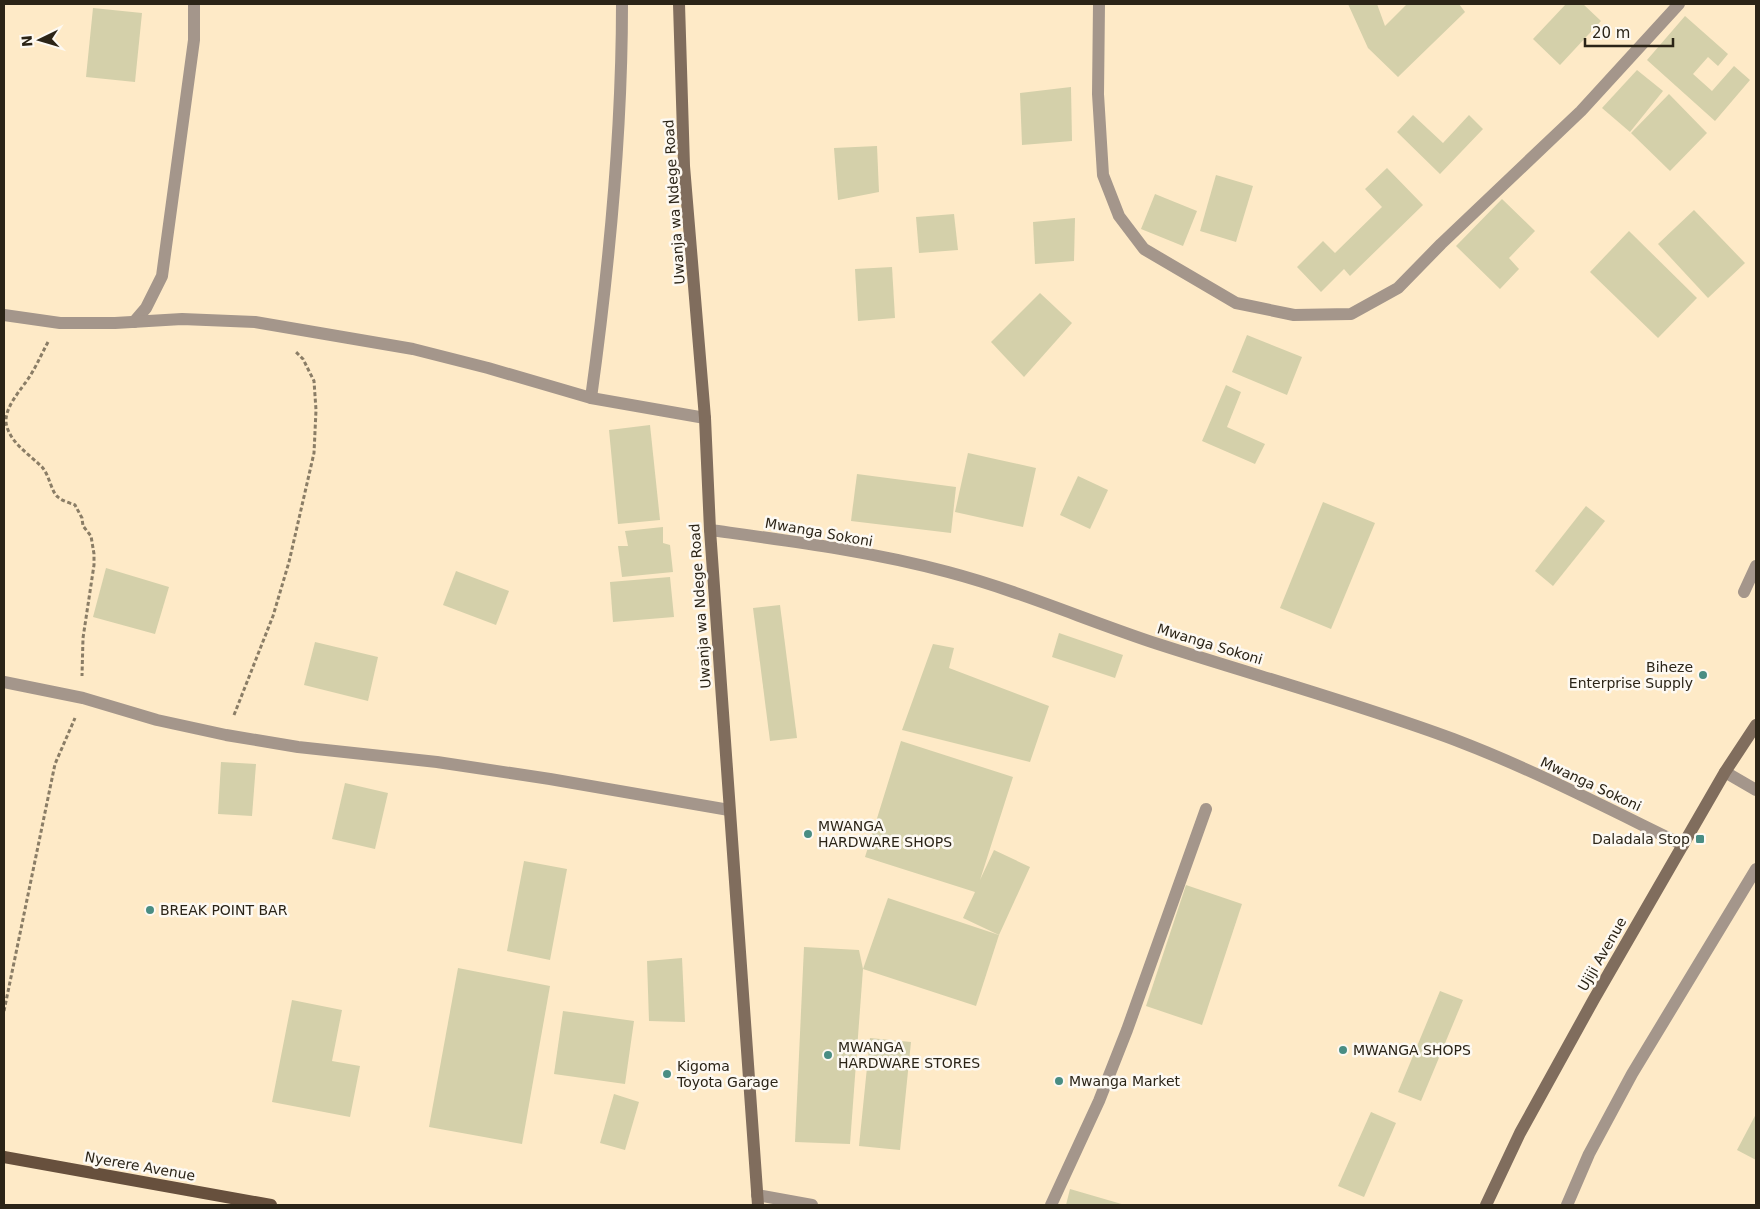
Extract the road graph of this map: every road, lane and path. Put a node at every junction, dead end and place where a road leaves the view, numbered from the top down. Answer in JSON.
{"nodes":[{"id":1,"x":194,"y":4,"type":"edge"},
{"id":2,"x":622,"y":4,"type":"edge"},
{"id":3,"x":679,"y":4,"type":"edge"},
{"id":4,"x":1099,"y":4,"type":"edge"},
{"id":5,"x":1679,"y":4,"type":"edge"},
{"id":6,"x":4,"y":315,"type":"edge"},
{"id":7,"x":134,"y":322,"type":"junction"},
{"id":8,"x":60,"y":323,"type":"junction"},
{"id":9,"x":290,"y":346,"type":"dead end"},
{"id":10,"x":591,"y":398,"type":"junction"},
{"id":11,"x":705,"y":418,"type":"junction"},
{"id":12,"x":710,"y":530,"type":"junction"},
{"id":13,"x":1756,"y":566,"type":"edge"},
{"id":14,"x":1744,"y":592,"type":"dead end"},
{"id":15,"x":4,"y":682,"type":"edge"},
{"id":16,"x":82,"y":698,"type":"junction"},
{"id":17,"x":1756,"y":725,"type":"edge"},
{"id":18,"x":226,"y":735,"type":"junction"},
{"id":19,"x":1725,"y":772,"type":"junction"},
{"id":20,"x":1756,"y":790,"type":"edge"},
{"id":21,"x":1206,"y":809,"type":"dead end"},
{"id":22,"x":729,"y":810,"type":"junction"},
{"id":23,"x":1683,"y":845,"type":"junction"},
{"id":24,"x":1756,"y":869,"type":"edge"},
{"id":25,"x":4,"y":1011,"type":"edge"},
{"id":26,"x":4,"y":1157,"type":"edge"},
{"id":27,"x":757,"y":1200,"type":"edge"},
{"id":28,"x":270,"y":1205,"type":"edge"},
{"id":29,"x":812,"y":1205,"type":"edge"},
{"id":30,"x":1051,"y":1205,"type":"edge"},
{"id":31,"x":1486,"y":1205,"type":"edge"},
{"id":32,"x":1567,"y":1205,"type":"edge"}],
"edges":[{"from":1,"to":7,"type":"street"},
{"from":2,"to":10,"type":"street"},
{"from":3,"to":11,"type":"main road","name":"Uwanja wa Ndege Road"},
{"from":4,"to":5,"type":"street"},
{"from":6,"to":8,"type":"street"},
{"from":7,"to":8,"type":"street"},
{"from":7,"to":10,"type":"street"},
{"from":8,"to":16,"type":"path"},
{"from":9,"to":18,"type":"path"},
{"from":10,"to":11,"type":"street"},
{"from":11,"to":12,"type":"main road","name":"Uwanja wa Ndege Road"},
{"from":12,"to":22,"type":"main road","name":"Uwanja wa Ndege Road"},
{"from":12,"to":23,"type":"street","name":"Mwanga Sokoni"},
{"from":13,"to":14,"type":"street"},
{"from":15,"to":16,"type":"street"},
{"from":16,"to":18,"type":"street"},
{"from":16,"to":25,"type":"path"},
{"from":17,"to":19,"type":"main road","name":"Ujiji Avenue"},
{"from":18,"to":22,"type":"street"},
{"from":19,"to":20,"type":"street"},
{"from":19,"to":23,"type":"main road","name":"Ujiji Avenue"},
{"from":21,"to":30,"type":"street"},
{"from":22,"to":27,"type":"main road","name":"Uwanja wa Ndege Road"},
{"from":23,"to":31,"type":"main road","name":"Ujiji Avenue"},
{"from":24,"to":32,"type":"street"},
{"from":26,"to":28,"type":"main road","name":"Nyerere Avenue"},
{"from":27,"to":29,"type":"street"}]}
